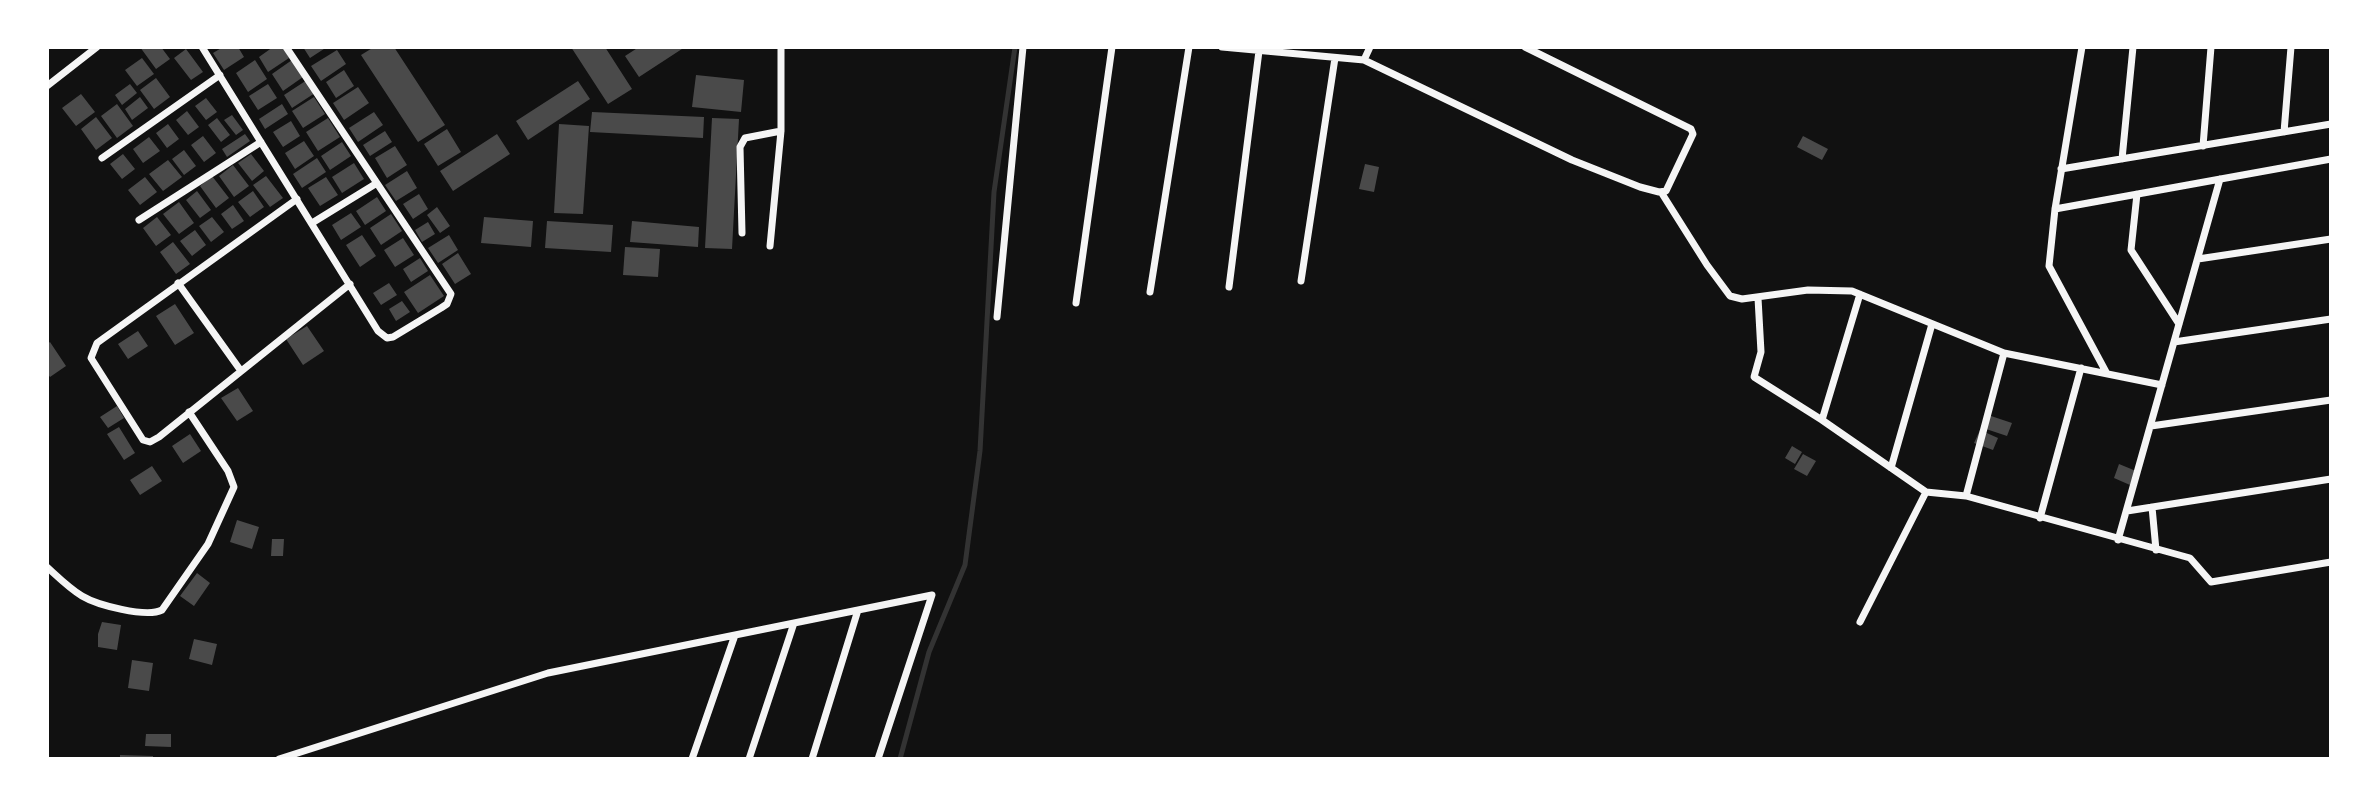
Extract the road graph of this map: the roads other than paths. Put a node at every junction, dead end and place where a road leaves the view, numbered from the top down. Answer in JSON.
{"nodes":[{"id":1,"x":97,"y":47,"type":"edge"},
{"id":2,"x":202,"y":47,"type":"edge"},
{"id":3,"x":286,"y":47,"type":"edge"},
{"id":4,"x":781,"y":47,"type":"edge"},
{"id":5,"x":1023,"y":47,"type":"edge"},
{"id":6,"x":1112,"y":47,"type":"edge"},
{"id":7,"x":1189,"y":47,"type":"edge"},
{"id":8,"x":1222,"y":47,"type":"edge"},
{"id":9,"x":1370,"y":47,"type":"edge"},
{"id":10,"x":1525,"y":47,"type":"edge"},
{"id":11,"x":2082,"y":47,"type":"edge"},
{"id":12,"x":2133,"y":47,"type":"edge"},
{"id":13,"x":2211,"y":47,"type":"edge"},
{"id":14,"x":2291,"y":47,"type":"edge"},
{"id":15,"x":1259,"y":51,"type":"junction"},
{"id":16,"x":1335,"y":58,"type":"junction"},
{"id":17,"x":1364,"y":60,"type":"junction"},
{"id":18,"x":220,"y":75,"type":"junction"},
{"id":19,"x":47,"y":86,"type":"edge"},
{"id":20,"x":2331,"y":124,"type":"edge"},
{"id":21,"x":780,"y":131,"type":"junction"},
{"id":22,"x":2284,"y":132,"type":"junction"},
{"id":23,"x":261,"y":142,"type":"junction"},
{"id":24,"x":2203,"y":146,"type":"junction"},
{"id":25,"x":102,"y":158,"type":"dead end"},
{"id":26,"x":2122,"y":159,"type":"junction"},
{"id":27,"x":2331,"y":159,"type":"edge"},
{"id":28,"x":2061,"y":169,"type":"junction"},
{"id":29,"x":2220,"y":179,"type":"junction"},
{"id":30,"x":377,"y":183,"type":"junction"},
{"id":31,"x":1661,"y":192,"type":"junction"},
{"id":32,"x":2137,"y":194,"type":"junction"},
{"id":33,"x":297,"y":199,"type":"junction"},
{"id":34,"x":2055,"y":209,"type":"junction"},
{"id":35,"x":139,"y":220,"type":"dead end"},
{"id":36,"x":312,"y":223,"type":"junction"},
{"id":37,"x":742,"y":233,"type":"dead end"},
{"id":38,"x":2331,"y":239,"type":"edge"},
{"id":39,"x":770,"y":246,"type":"dead end"},
{"id":40,"x":2198,"y":259,"type":"junction"},
{"id":41,"x":1301,"y":281,"type":"dead end"},
{"id":42,"x":178,"y":283,"type":"junction"},
{"id":43,"x":350,"y":284,"type":"junction"},
{"id":44,"x":1229,"y":287,"type":"dead end"},
{"id":45,"x":1150,"y":292,"type":"dead end"},
{"id":46,"x":1860,"y":295,"type":"junction"},
{"id":47,"x":1758,"y":298,"type":"junction"},
{"id":48,"x":1076,"y":303,"type":"dead end"},
{"id":49,"x":997,"y":317,"type":"dead end"},
{"id":50,"x":2331,"y":319,"type":"edge"},
{"id":51,"x":1932,"y":324,"type":"junction"},
{"id":52,"x":2179,"y":324,"type":"junction"},
{"id":53,"x":2175,"y":342,"type":"junction"},
{"id":54,"x":2004,"y":354,"type":"junction"},
{"id":55,"x":2081,"y":368,"type":"junction"},
{"id":56,"x":241,"y":372,"type":"junction"},
{"id":57,"x":2106,"y":372,"type":"junction"},
{"id":58,"x":2162,"y":385,"type":"junction"},
{"id":59,"x":2331,"y":400,"type":"edge"},
{"id":60,"x":189,"y":412,"type":"junction"},
{"id":61,"x":1822,"y":420,"type":"junction"},
{"id":62,"x":2151,"y":426,"type":"junction"},
{"id":63,"x":1891,"y":468,"type":"junction"},
{"id":64,"x":2331,"y":479,"type":"edge"},
{"id":65,"x":1926,"y":492,"type":"junction"},
{"id":66,"x":1966,"y":496,"type":"junction"},
{"id":67,"x":2152,"y":507,"type":"junction"},
{"id":68,"x":2126,"y":511,"type":"junction"},
{"id":69,"x":2040,"y":518,"type":"junction"},
{"id":70,"x":2118,"y":540,"type":"junction"},
{"id":71,"x":2156,"y":550,"type":"junction"},
{"id":72,"x":2331,"y":562,"type":"edge"},
{"id":73,"x":47,"y":567,"type":"edge"},
{"id":74,"x":858,"y":610,"type":"junction"},
{"id":75,"x":1860,"y":622,"type":"dead end"},
{"id":76,"x":794,"y":623,"type":"junction"},
{"id":77,"x":735,"y":635,"type":"junction"},
{"id":78,"x":279,"y":759,"type":"edge"},
{"id":79,"x":692,"y":759,"type":"edge"},
{"id":80,"x":749,"y":759,"type":"edge"},
{"id":81,"x":813,"y":759,"type":"edge"},
{"id":82,"x":878,"y":759,"type":"edge"}],
"edges":[{"from":1,"to":19,"type":"street"},
{"from":2,"to":18,"type":"street"},
{"from":3,"to":30,"type":"street"},
{"from":4,"to":21,"type":"street"},
{"from":5,"to":49,"type":"street"},
{"from":6,"to":48,"type":"street"},
{"from":7,"to":45,"type":"street"},
{"from":8,"to":15,"type":"street"},
{"from":9,"to":17,"type":"street"},
{"from":10,"to":31,"type":"street"},
{"from":11,"to":28,"type":"street"},
{"from":12,"to":26,"type":"street"},
{"from":13,"to":24,"type":"street"},
{"from":14,"to":22,"type":"street"},
{"from":15,"to":16,"type":"street"},
{"from":15,"to":44,"type":"street"},
{"from":16,"to":17,"type":"street"},
{"from":16,"to":41,"type":"street"},
{"from":17,"to":31,"type":"street"},
{"from":18,"to":23,"type":"street"},
{"from":18,"to":25,"type":"street"},
{"from":20,"to":22,"type":"street"},
{"from":21,"to":37,"type":"street"},
{"from":21,"to":39,"type":"street"},
{"from":22,"to":24,"type":"street"},
{"from":23,"to":33,"type":"street"},
{"from":23,"to":35,"type":"street"},
{"from":24,"to":26,"type":"street"},
{"from":26,"to":28,"type":"street"},
{"from":27,"to":29,"type":"street"},
{"from":28,"to":34,"type":"street"},
{"from":29,"to":32,"type":"street"},
{"from":29,"to":40,"type":"street"},
{"from":30,"to":36,"type":"street"},
{"from":30,"to":43,"type":"street"},
{"from":31,"to":47,"type":"street"},
{"from":32,"to":34,"type":"street"},
{"from":32,"to":52,"type":"street"},
{"from":33,"to":36,"type":"street"},
{"from":33,"to":42,"type":"street"},
{"from":34,"to":57,"type":"street"},
{"from":36,"to":43,"type":"street"},
{"from":38,"to":40,"type":"street"},
{"from":40,"to":52,"type":"street"},
{"from":42,"to":56,"type":"street"},
{"from":42,"to":60,"type":"street"},
{"from":43,"to":56,"type":"street"},
{"from":46,"to":47,"type":"street"},
{"from":46,"to":51,"type":"street"},
{"from":46,"to":61,"type":"street"},
{"from":47,"to":61,"type":"street"},
{"from":50,"to":53,"type":"street"},
{"from":51,"to":54,"type":"street"},
{"from":51,"to":63,"type":"street"},
{"from":52,"to":53,"type":"street"},
{"from":53,"to":58,"type":"street"},
{"from":54,"to":55,"type":"street"},
{"from":54,"to":66,"type":"street"},
{"from":55,"to":57,"type":"street"},
{"from":55,"to":69,"type":"street"},
{"from":56,"to":60,"type":"street"},
{"from":57,"to":58,"type":"street"},
{"from":58,"to":62,"type":"street"},
{"from":59,"to":62,"type":"street"},
{"from":60,"to":73,"type":"street"},
{"from":61,"to":63,"type":"street"},
{"from":62,"to":68,"type":"street"},
{"from":63,"to":65,"type":"street"},
{"from":64,"to":67,"type":"street"},
{"from":65,"to":66,"type":"street"},
{"from":65,"to":75,"type":"street"},
{"from":66,"to":69,"type":"street"},
{"from":67,"to":68,"type":"street"},
{"from":67,"to":71,"type":"street"},
{"from":68,"to":70,"type":"street"},
{"from":69,"to":70,"type":"street"},
{"from":70,"to":71,"type":"street"},
{"from":71,"to":72,"type":"street"},
{"from":74,"to":76,"type":"street"},
{"from":74,"to":81,"type":"street"},
{"from":74,"to":82,"type":"street"},
{"from":76,"to":77,"type":"street"},
{"from":76,"to":80,"type":"street"},
{"from":77,"to":78,"type":"street"},
{"from":77,"to":79,"type":"street"}]}
